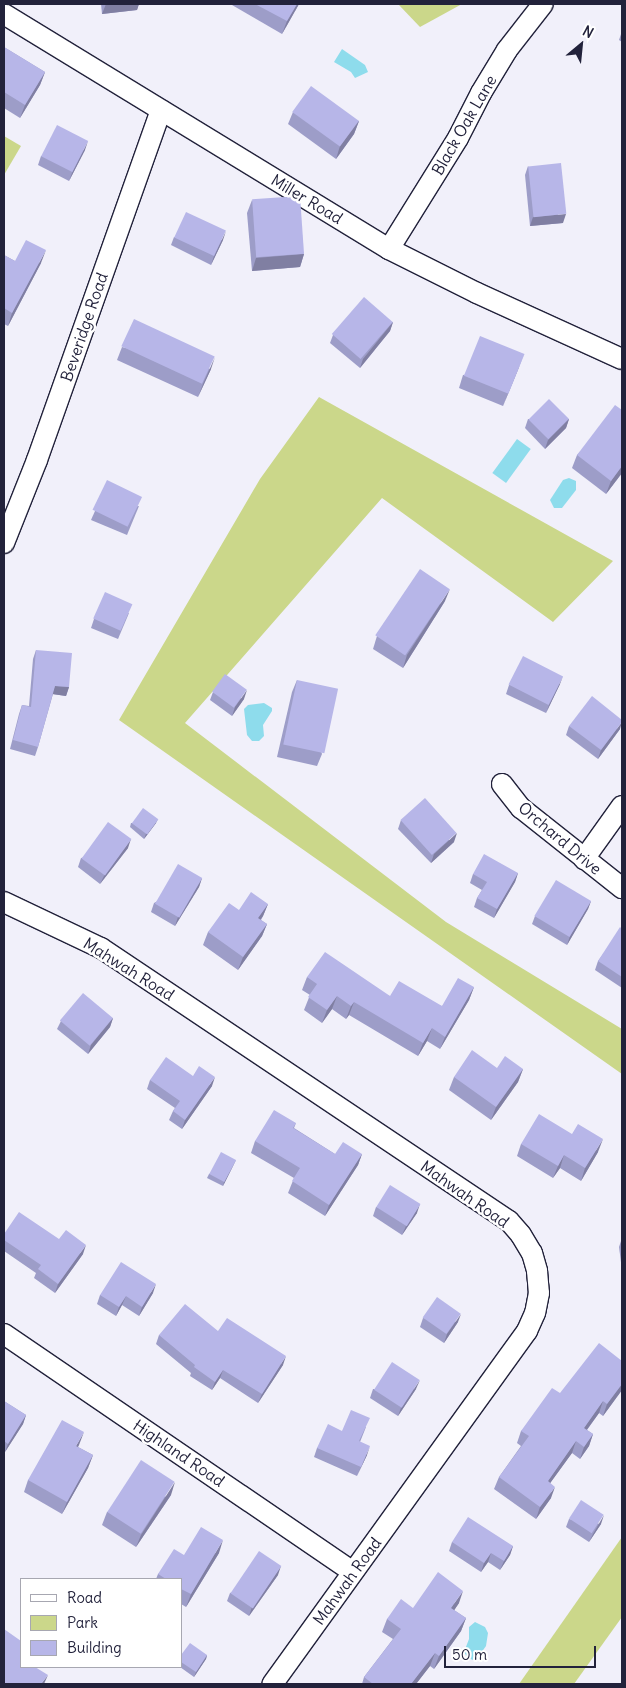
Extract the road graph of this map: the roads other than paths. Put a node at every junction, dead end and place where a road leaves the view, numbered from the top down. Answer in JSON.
{"nodes":[{"id":1,"x":543,"y":4,"type":"edge"},
{"id":2,"x":4,"y":14,"type":"edge"},
{"id":3,"x":161,"y":110,"type":"junction"},
{"id":4,"x":389,"y":249,"type":"junction"},
{"id":5,"x":622,"y":359,"type":"edge"},
{"id":6,"x":4,"y":543,"type":"edge"},
{"id":7,"x":502,"y":784,"type":"dead end"},
{"id":8,"x":622,"y":806,"type":"edge"},
{"id":9,"x":584,"y":859,"type":"junction"},
{"id":10,"x":622,"y":888,"type":"edge"},
{"id":11,"x":4,"y":902,"type":"edge"},
{"id":12,"x":4,"y":1334,"type":"edge"},
{"id":13,"x":353,"y":1572,"type":"junction"},
{"id":14,"x":272,"y":1684,"type":"edge"}],
"edges":[{"from":1,"to":4,"type":"street","name":"Black Oak Lane"},
{"from":2,"to":3,"type":"street","name":"Miller Road"},
{"from":3,"to":4,"type":"street","name":"Miller Road"},
{"from":3,"to":6,"type":"street","name":"Beveridge Road"},
{"from":4,"to":5,"type":"street","name":"Miller Road"},
{"from":7,"to":9,"type":"street","name":"Orchard Drive"},
{"from":8,"to":9,"type":"street"},
{"from":9,"to":10,"type":"street","name":"Orchard Drive"},
{"from":11,"to":13,"type":"street","name":"Mahwah Road"},
{"from":12,"to":13,"type":"street","name":"Highland Road"},
{"from":13,"to":14,"type":"street","name":"Mahwah Road"}]}
